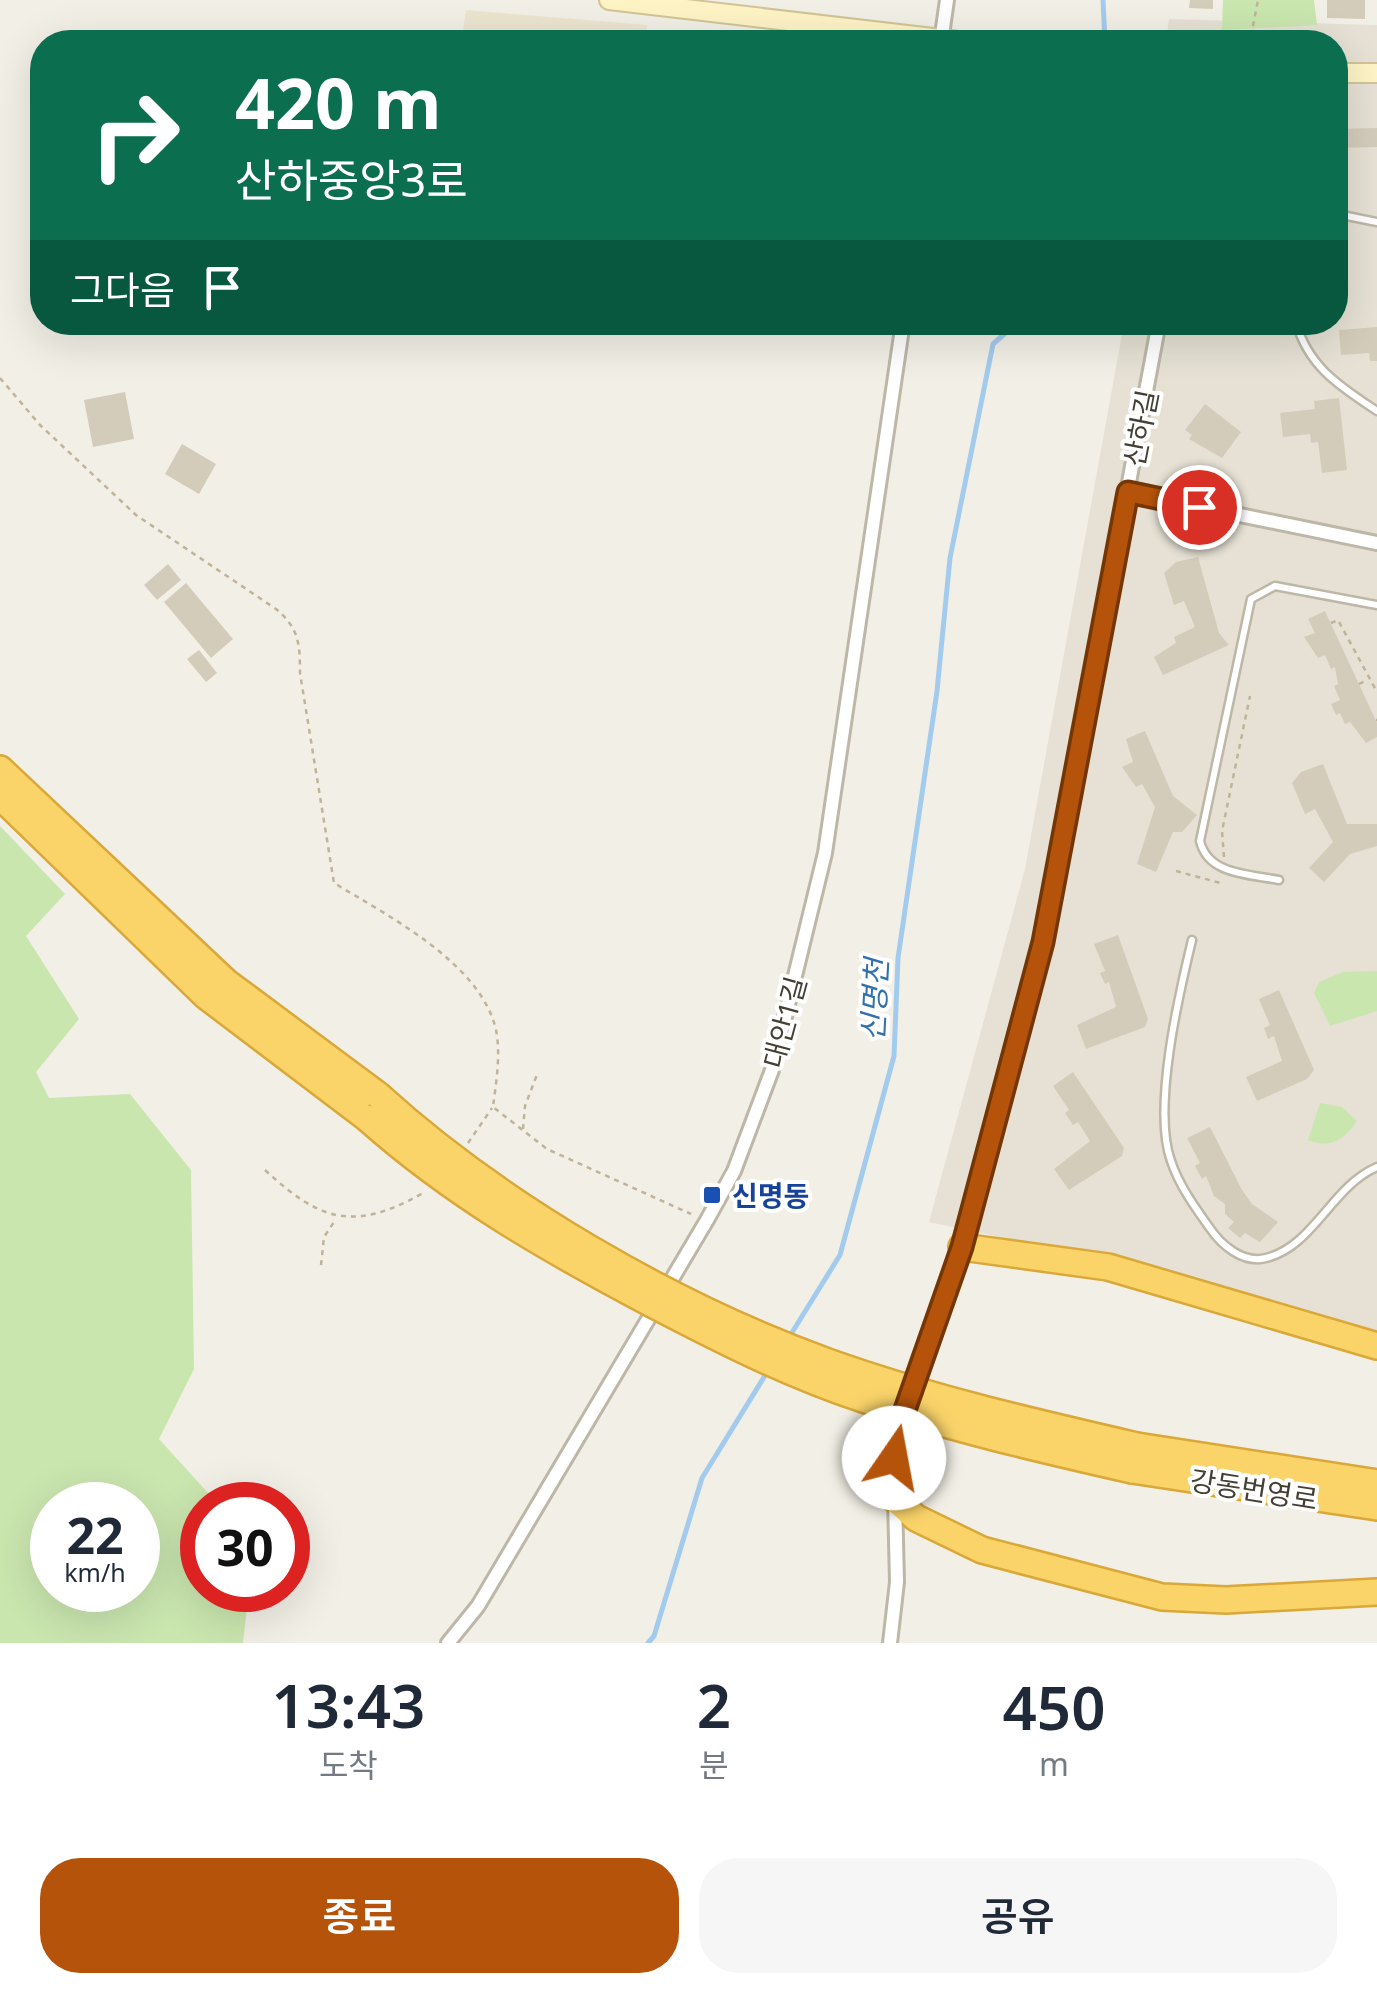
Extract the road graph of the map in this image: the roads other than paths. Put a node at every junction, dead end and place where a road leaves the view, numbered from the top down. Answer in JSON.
{"nodes":[{"id":1,"x":609,"y":0,"type":"edge"},
{"id":2,"x":947,"y":0,"type":"edge"},
{"id":3,"x":858,"y":30,"type":"edge"},
{"id":4,"x":942,"y":30,"type":"edge"},
{"id":5,"x":1377,"y":73,"type":"edge"},
{"id":6,"x":1348,"y":74,"type":"edge"},
{"id":7,"x":1348,"y":216,"type":"edge"},
{"id":8,"x":1377,"y":222,"type":"edge"},
{"id":9,"x":901,"y":335,"type":"edge"},
{"id":10,"x":1157,"y":335,"type":"edge"},
{"id":11,"x":1302,"y":335,"type":"edge"},
{"id":12,"x":1377,"y":412,"type":"edge"},
{"id":13,"x":1128,"y":492,"type":"junction"},
{"id":14,"x":1377,"y":544,"type":"edge"},
{"id":15,"x":1377,"y":605,"type":"edge"},
{"id":16,"x":0,"y":770,"type":"edge"},
{"id":17,"x":0,"y":796,"type":"edge"},
{"id":18,"x":1279,"y":880,"type":"dead end"},
{"id":19,"x":1192,"y":940,"type":"dead end"},
{"id":20,"x":372,"y":1106,"type":"junction"},
{"id":21,"x":1377,"y":1167,"type":"edge"},
{"id":22,"x":962,"y":1247,"type":"junction"},
{"id":23,"x":1377,"y":1346,"type":"edge"},
{"id":24,"x":1134,"y":1458,"type":"junction"},
{"id":25,"x":1377,"y":1483,"type":"edge"},
{"id":26,"x":894,"y":1498,"type":"junction"},
{"id":27,"x":1377,"y":1507,"type":"edge"},
{"id":28,"x":1377,"y":1592,"type":"edge"},
{"id":29,"x":888,"y":1642,"type":"edge"},
{"id":30,"x":448,"y":1643,"type":"edge"}],
"edges":[{"from":1,"to":3,"type":"main road"},
{"from":2,"to":4,"type":"street"},
{"from":5,"to":6,"type":"main road"},
{"from":7,"to":8,"type":"lane"},
{"from":9,"to":30,"type":"street","name":"대안1길"},
{"from":10,"to":13,"type":"street","name":"산하길"},
{"from":11,"to":12,"type":"lane"},
{"from":13,"to":14,"type":"street"},
{"from":13,"to":22,"type":"street","name":"산하길"},
{"from":15,"to":18,"type":"lane"},
{"from":16,"to":20,"type":"highway"},
{"from":17,"to":20,"type":"highway"},
{"from":19,"to":21,"type":"lane"},
{"from":20,"to":24,"type":"highway","bridge":true},
{"from":22,"to":23,"type":"highway"},
{"from":22,"to":26,"type":"street","name":"산하길"},
{"from":24,"to":25,"type":"highway","name":"강동번영로"},
{"from":24,"to":27,"type":"highway","name":"강동번영로"},
{"from":26,"to":28,"type":"highway"},
{"from":26,"to":29,"type":"street","name":"산하길"}]}
